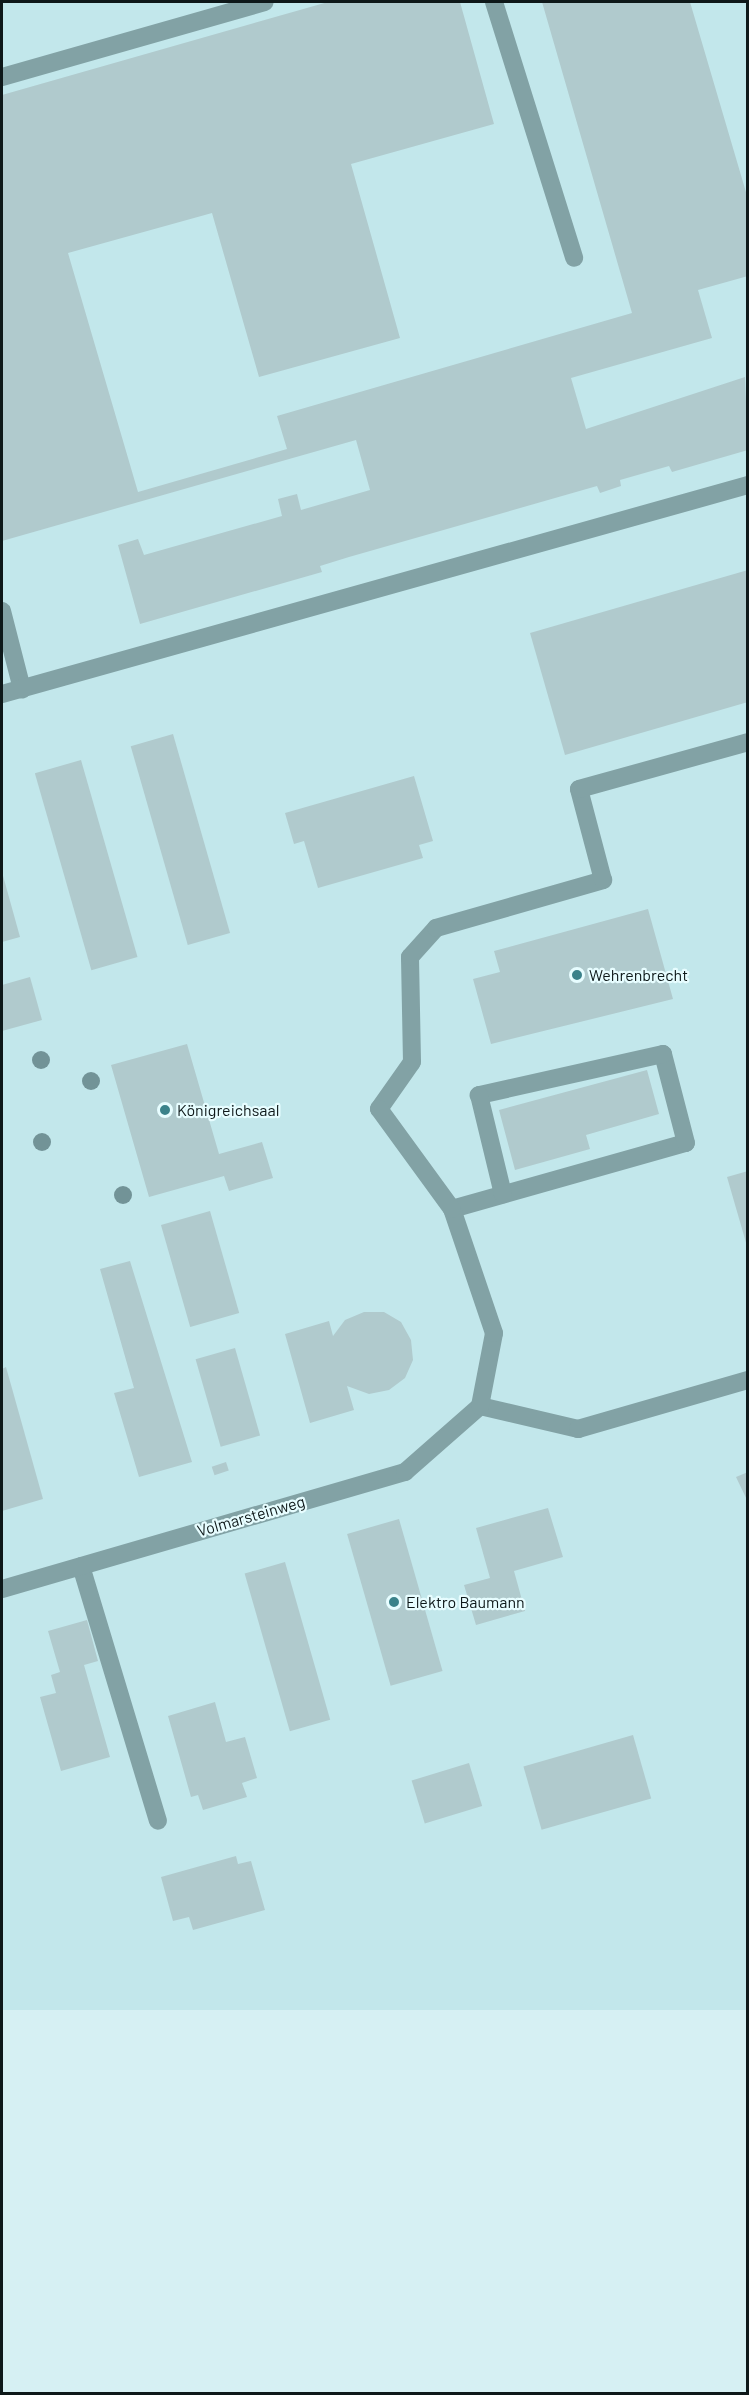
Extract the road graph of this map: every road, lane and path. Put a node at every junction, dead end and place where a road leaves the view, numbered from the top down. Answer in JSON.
{"nodes":[{"id":1,"x":265,"y":2,"type":"edge"},
{"id":2,"x":494,"y":2,"type":"edge"},
{"id":3,"x":2,"y":77,"type":"edge"},
{"id":4,"x":574,"y":258,"type":"dead end"},
{"id":5,"x":747,"y":485,"type":"edge"},
{"id":6,"x":2,"y":611,"type":"edge"},
{"id":7,"x":22,"y":688,"type":"junction"},
{"id":8,"x":2,"y":694,"type":"edge"},
{"id":9,"x":747,"y":742,"type":"edge"},
{"id":10,"x":503,"y":1194,"type":"junction"},
{"id":11,"x":452,"y":1209,"type":"junction"},
{"id":12,"x":747,"y":1380,"type":"edge"},
{"id":13,"x":480,"y":1406,"type":"junction"},
{"id":14,"x":81,"y":1566,"type":"junction"},
{"id":15,"x":2,"y":1589,"type":"edge"},
{"id":16,"x":158,"y":1821,"type":"dead end"}],
"edges":[{"from":1,"to":3,"type":"street"},
{"from":2,"to":4,"type":"street"},
{"from":5,"to":7,"type":"street"},
{"from":6,"to":7,"type":"street"},
{"from":7,"to":8,"type":"street"},
{"from":9,"to":11,"type":"street"},
{"from":10,"to":10,"type":"street"},
{"from":10,"to":11,"type":"street"},
{"from":11,"to":13,"type":"street"},
{"from":12,"to":13,"type":"street"},
{"from":13,"to":14,"type":"street","name":"Volmarsteinweg"},
{"from":14,"to":15,"type":"street","name":"Volmarsteinweg"},
{"from":14,"to":16,"type":"street"}]}
